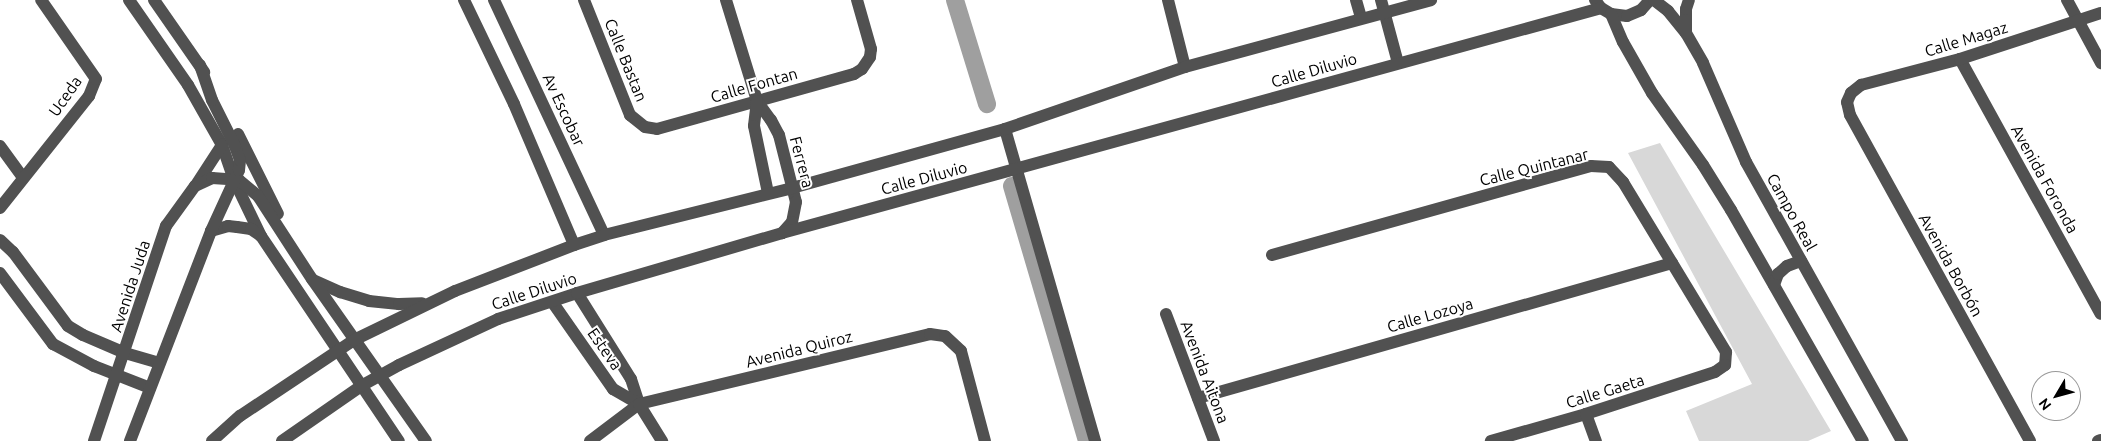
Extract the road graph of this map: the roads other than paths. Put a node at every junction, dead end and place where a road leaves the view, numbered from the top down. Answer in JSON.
{"nodes":[{"id":1,"x":41,"y":0,"type":"edge"},
{"id":2,"x":129,"y":0,"type":"edge"},
{"id":3,"x":154,"y":0,"type":"edge"},
{"id":4,"x":464,"y":0,"type":"edge"},
{"id":5,"x":494,"y":0,"type":"edge"},
{"id":6,"x":584,"y":0,"type":"edge"},
{"id":7,"x":726,"y":0,"type":"edge"},
{"id":8,"x":856,"y":0,"type":"edge"},
{"id":9,"x":1168,"y":0,"type":"edge"},
{"id":10,"x":1356,"y":0,"type":"edge"},
{"id":11,"x":1431,"y":0,"type":"edge"},
{"id":12,"x":1650,"y":0,"type":"edge"},
{"id":13,"x":1654,"y":0,"type":"edge"},
{"id":14,"x":1690,"y":0,"type":"edge"},
{"id":15,"x":2067,"y":0,"type":"edge"},
{"id":16,"x":1383,"y":5,"type":"edge"},
{"id":17,"x":1602,"y":7,"type":"edge"},
{"id":18,"x":2101,"y":13,"type":"edge"},
{"id":19,"x":1362,"y":17,"type":"junction"},
{"id":20,"x":2078,"y":21,"type":"junction"},
{"id":21,"x":1686,"y":33,"type":"junction"},
{"id":22,"x":1960,"y":60,"type":"junction"},
{"id":23,"x":1398,"y":63,"type":"junction"},
{"id":24,"x":2101,"y":63,"type":"edge"},
{"id":25,"x":200,"y":65,"type":"junction"},
{"id":26,"x":1186,"y":67,"type":"junction"},
{"id":27,"x":757,"y":101,"type":"junction"},
{"id":28,"x":1847,"y":102,"type":"joint"},
{"id":29,"x":645,"y":127,"type":"joint"},
{"id":30,"x":1005,"y":130,"type":"junction"},
{"id":31,"x":222,"y":145,"type":"junction"},
{"id":32,"x":0,"y":146,"type":"edge"},
{"id":33,"x":1017,"y":168,"type":"junction"},
{"id":34,"x":23,"y":178,"type":"junction"},
{"id":35,"x":234,"y":180,"type":"junction"},
{"id":36,"x":195,"y":186,"type":"junction"},
{"id":37,"x":792,"y":188,"type":"junction"},
{"id":38,"x":768,"y":192,"type":"junction"},
{"id":39,"x":0,"y":208,"type":"edge"},
{"id":40,"x":211,"y":231,"type":"junction"},
{"id":41,"x":782,"y":233,"type":"junction"},
{"id":42,"x":604,"y":235,"type":"junction"},
{"id":43,"x":261,"y":236,"type":"junction"},
{"id":44,"x":0,"y":240,"type":"edge"},
{"id":45,"x":574,"y":245,"type":"junction"},
{"id":46,"x":1272,"y":255,"type":"dead end"},
{"id":47,"x":1801,"y":261,"type":"junction"},
{"id":48,"x":1672,"y":262,"type":"junction"},
{"id":49,"x":302,"y":264,"type":"junction"},
{"id":50,"x":0,"y":273,"type":"edge"},
{"id":51,"x":312,"y":279,"type":"junction"},
{"id":52,"x":1774,"y":285,"type":"junction"},
{"id":53,"x":577,"y":293,"type":"junction"},
{"id":54,"x":429,"y":302,"type":"junction"},
{"id":55,"x":553,"y":303,"type":"junction"},
{"id":56,"x":1166,"y":314,"type":"dead end"},
{"id":57,"x":2101,"y":314,"type":"edge"},
{"id":58,"x":354,"y":340,"type":"junction"},
{"id":59,"x":336,"y":350,"type":"junction"},
{"id":60,"x":125,"y":352,"type":"junction"},
{"id":61,"x":159,"y":363,"type":"junction"},
{"id":62,"x":1725,"y":364,"type":"joint"},
{"id":63,"x":117,"y":376,"type":"junction"},
{"id":64,"x":379,"y":376,"type":"junction"},
{"id":65,"x":361,"y":386,"type":"junction"},
{"id":66,"x":150,"y":388,"type":"junction"},
{"id":67,"x":1198,"y":398,"type":"junction"},
{"id":68,"x":640,"y":404,"type":"junction"},
{"id":69,"x":1586,"y":414,"type":"junction"},
{"id":70,"x":1856,"y":428,"type":"junction"},
{"id":71,"x":94,"y":441,"type":"edge"},
{"id":72,"x":130,"y":441,"type":"edge"},
{"id":73,"x":212,"y":441,"type":"edge"},
{"id":74,"x":282,"y":441,"type":"edge"},
{"id":75,"x":399,"y":441,"type":"edge"},
{"id":76,"x":426,"y":441,"type":"edge"},
{"id":77,"x":590,"y":441,"type":"edge"},
{"id":78,"x":662,"y":441,"type":"edge"},
{"id":79,"x":985,"y":441,"type":"edge"},
{"id":80,"x":1095,"y":441,"type":"edge"},
{"id":81,"x":1214,"y":441,"type":"edge"},
{"id":82,"x":1491,"y":441,"type":"edge"},
{"id":83,"x":1596,"y":441,"type":"edge"},
{"id":84,"x":1850,"y":441,"type":"edge"},
{"id":85,"x":1863,"y":441,"type":"edge"},
{"id":86,"x":1902,"y":441,"type":"edge"},
{"id":87,"x":2030,"y":441,"type":"edge"}],
"edges":[{"from":1,"to":34,"type":"street","name":"Uceda"},
{"from":2,"to":31,"type":"street"},
{"from":3,"to":25,"type":"street"},
{"from":4,"to":45,"type":"street"},
{"from":5,"to":42,"type":"street","name":"Av Escobar"},
{"from":6,"to":29,"type":"street","name":"Calle Bastan"},
{"from":7,"to":27,"type":"street","name":"Ferrera"},
{"from":8,"to":27,"type":"street","name":"Calle Fontan"},
{"from":9,"to":26,"type":"street"},
{"from":10,"to":19,"type":"street"},
{"from":11,"to":16,"type":"street","name":"Calle Diluvio"},
{"from":12,"to":17,"type":"street","name":"Calle Diluvio"},
{"from":13,"to":21,"type":"street","name":"Campo Real"},
{"from":14,"to":21,"type":"street"},
{"from":15,"to":20,"type":"street"},
{"from":16,"to":19,"type":"street","name":"Calle Diluvio"},
{"from":16,"to":23,"type":"street"},
{"from":17,"to":23,"type":"street","name":"Calle Diluvio"},
{"from":17,"to":52,"type":"street"},
{"from":18,"to":20,"type":"street","name":"Calle Magaz"},
{"from":19,"to":26,"type":"street","name":"Calle Diluvio"},
{"from":20,"to":22,"type":"street","name":"Calle Magaz"},
{"from":20,"to":24,"type":"street"},
{"from":21,"to":47,"type":"street","name":"Campo Real"},
{"from":22,"to":28,"type":"street","name":"Calle Magaz"},
{"from":22,"to":57,"type":"street","name":"Avenida Foronda"},
{"from":23,"to":33,"type":"street","name":"Calle Diluvio"},
{"from":25,"to":35,"type":"street"},
{"from":25,"to":49,"type":"street"},
{"from":26,"to":30,"type":"street","name":"Calle Diluvio"},
{"from":27,"to":29,"type":"street","name":"Calle Fontan"},
{"from":27,"to":37,"type":"street","name":"Ferrera"},
{"from":27,"to":38,"type":"street","name":"Ferrera"},
{"from":28,"to":87,"type":"street","name":"Avenida Borbón"},
{"from":30,"to":33,"type":"street"},
{"from":30,"to":37,"type":"street","name":"Calle Diluvio"},
{"from":31,"to":35,"type":"street"},
{"from":31,"to":36,"type":"street","name":"Avenida Juda"},
{"from":32,"to":34,"type":"street"},
{"from":33,"to":41,"type":"street","name":"Calle Diluvio"},
{"from":33,"to":80,"type":"street"},
{"from":34,"to":39,"type":"street","name":"Uceda"},
{"from":35,"to":36,"type":"street"},
{"from":35,"to":40,"type":"street"},
{"from":35,"to":43,"type":"street"},
{"from":35,"to":49,"type":"street"},
{"from":36,"to":60,"type":"street","name":"Avenida Juda"},
{"from":37,"to":38,"type":"street","name":"Calle Diluvio"},
{"from":37,"to":41,"type":"street","name":"Ferrera"},
{"from":38,"to":42,"type":"street","name":"Calle Diluvio"},
{"from":40,"to":43,"type":"street"},
{"from":40,"to":61,"type":"street"},
{"from":41,"to":53,"type":"street","name":"Calle Diluvio"},
{"from":42,"to":45,"type":"street","name":"Calle Diluvio"},
{"from":43,"to":59,"type":"street"},
{"from":44,"to":60,"type":"street"},
{"from":45,"to":54,"type":"street","name":"Calle Diluvio"},
{"from":46,"to":48,"type":"street","name":"Calle Quintanar"},
{"from":47,"to":52,"type":"street"},
{"from":47,"to":86,"type":"street","name":"Campo Real"},
{"from":48,"to":62,"type":"street","name":"Calle Quintanar"},
{"from":48,"to":67,"type":"street","name":"Calle Lozoya"},
{"from":49,"to":51,"type":"street"},
{"from":50,"to":63,"type":"street"},
{"from":51,"to":54,"type":"street"},
{"from":51,"to":58,"type":"street"},
{"from":52,"to":70,"type":"street"},
{"from":53,"to":55,"type":"street","name":"Calle Diluvio"},
{"from":53,"to":68,"type":"street","name":"Esteva"},
{"from":54,"to":58,"type":"street","name":"Calle Diluvio"},
{"from":55,"to":64,"type":"street","name":"Calle Diluvio"},
{"from":55,"to":68,"type":"street","name":"Esteva"},
{"from":56,"to":67,"type":"street","name":"Avenida Aitona"},
{"from":58,"to":59,"type":"street","name":"Calle Diluvio"},
{"from":58,"to":64,"type":"street"},
{"from":59,"to":65,"type":"street"},
{"from":59,"to":73,"type":"street","name":"Calle Diluvio"},
{"from":60,"to":61,"type":"street"},
{"from":60,"to":63,"type":"street","name":"Avenida Juda"},
{"from":61,"to":66,"type":"street"},
{"from":62,"to":69,"type":"street","name":"Calle Gaeta"},
{"from":63,"to":66,"type":"street"},
{"from":63,"to":71,"type":"street","name":"Avenida Juda"},
{"from":64,"to":65,"type":"street","name":"Calle Diluvio"},
{"from":64,"to":76,"type":"street"},
{"from":65,"to":74,"type":"street","name":"Calle Diluvio"},
{"from":65,"to":75,"type":"street"},
{"from":66,"to":72,"type":"street"},
{"from":67,"to":81,"type":"street","name":"Avenida Aitona"},
{"from":68,"to":77,"type":"street"},
{"from":68,"to":78,"type":"street","name":"Esteva"},
{"from":68,"to":79,"type":"street","name":"Avenida Quiroz"},
{"from":69,"to":82,"type":"street","name":"Calle Gaeta"},
{"from":69,"to":83,"type":"street"},
{"from":70,"to":84,"type":"street"},
{"from":70,"to":85,"type":"street"}]}
